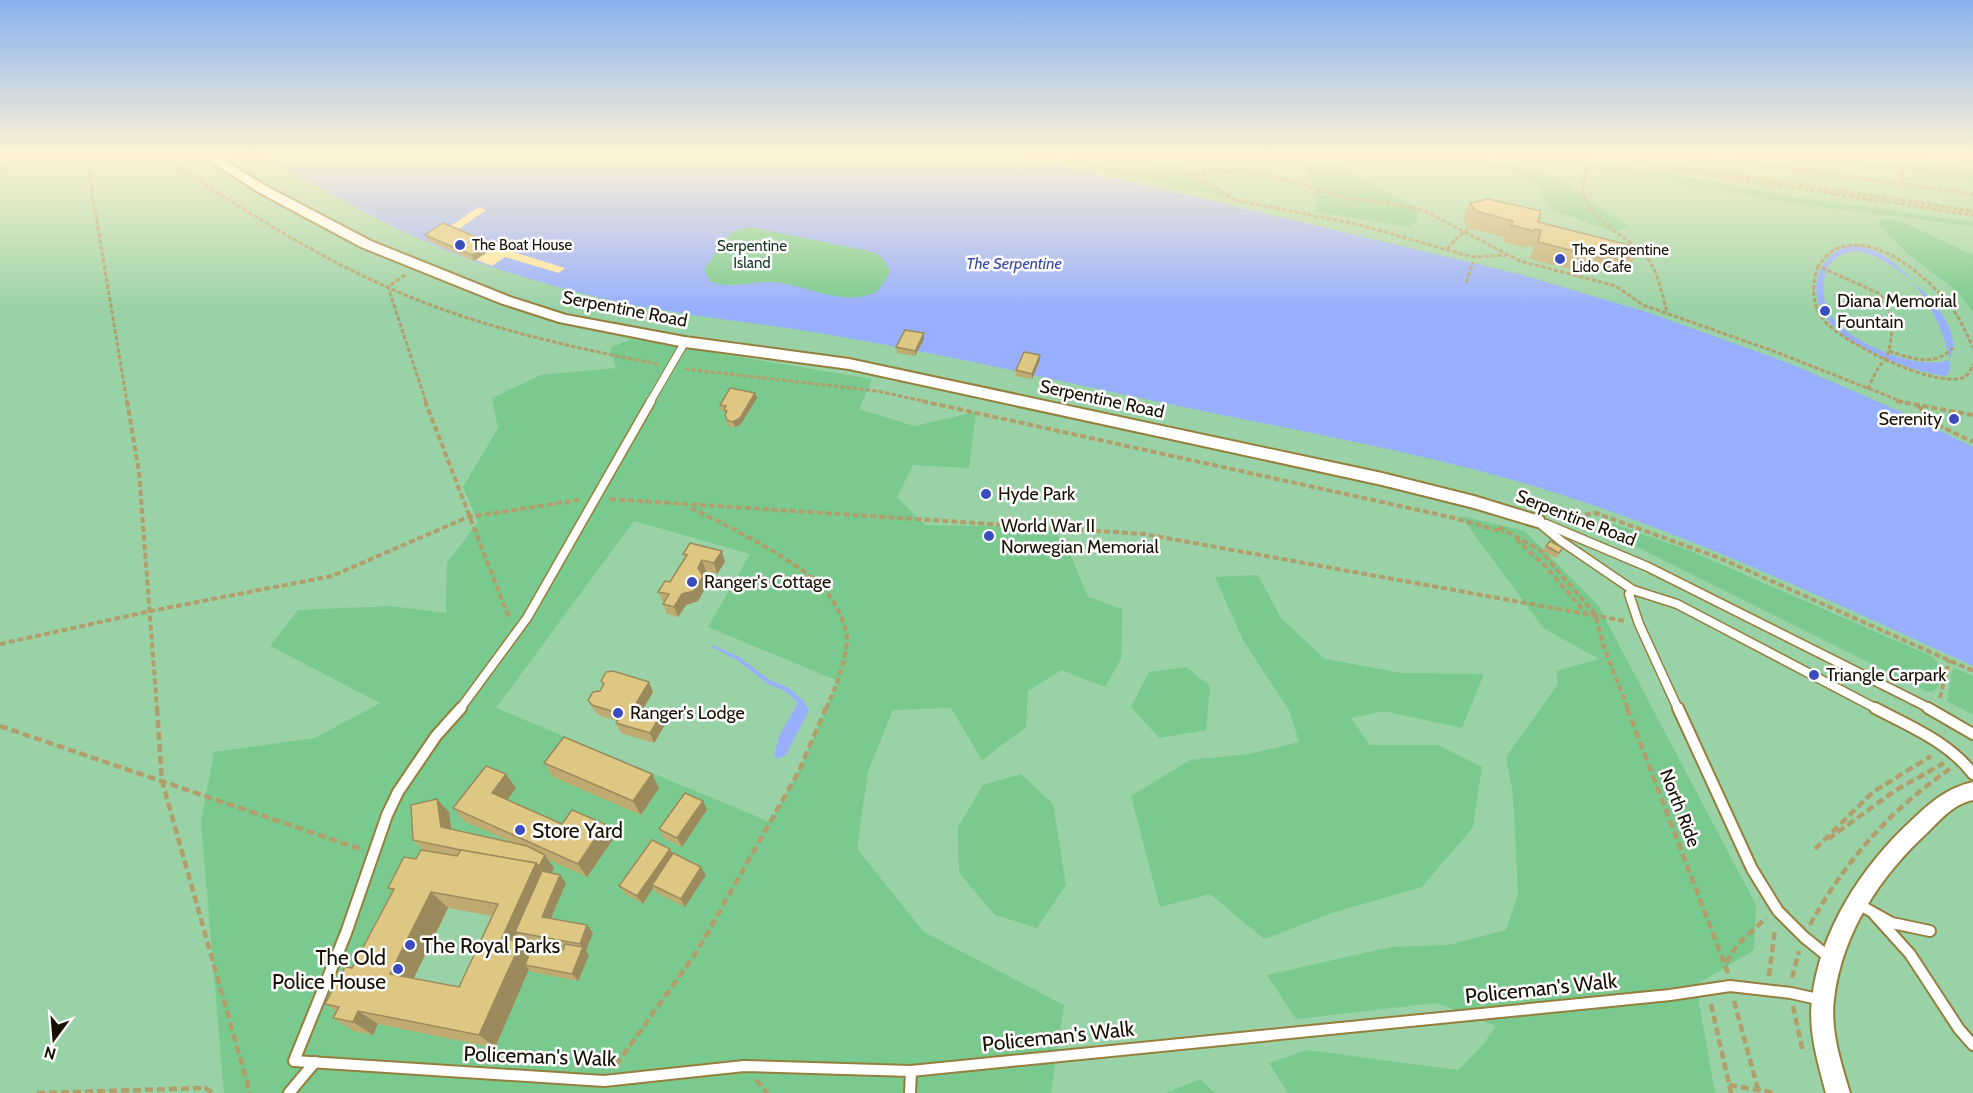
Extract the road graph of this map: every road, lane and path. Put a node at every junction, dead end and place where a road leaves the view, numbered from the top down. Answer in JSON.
{"nodes":[{"id":1,"x":95,"y":207,"type":"edge"},
{"id":2,"x":238,"y":207,"type":"edge"},
{"id":3,"x":296,"y":207,"type":"edge"},
{"id":4,"x":1270,"y":207,"type":"edge"},
{"id":5,"x":1407,"y":207,"type":"edge"},
{"id":6,"x":1591,"y":207,"type":"edge"},
{"id":7,"x":1932,"y":207,"type":"edge"},
{"id":8,"x":1934,"y":207,"type":"edge"},
{"id":9,"x":1973,"y":213,"type":"edge"},
{"id":10,"x":1469,"y":228,"type":"dead end"},
{"id":11,"x":1447,"y":249,"type":"junction"},
{"id":12,"x":1508,"y":255,"type":"junction"},
{"id":13,"x":1473,"y":262,"type":"dead end"},
{"id":14,"x":1818,"y":266,"type":"junction"},
{"id":15,"x":1466,"y":283,"type":"dead end"},
{"id":16,"x":388,"y":287,"type":"junction"},
{"id":17,"x":1667,"y":313,"type":"junction"},
{"id":18,"x":685,"y":342,"type":"junction"},
{"id":19,"x":1953,"y":348,"type":"dead end"},
{"id":20,"x":1973,"y":348,"type":"edge"},
{"id":21,"x":1889,"y":351,"type":"junction"},
{"id":22,"x":1886,"y":359,"type":"junction"},
{"id":23,"x":1973,"y":364,"type":"edge"},
{"id":24,"x":669,"y":367,"type":"junction"},
{"id":25,"x":1868,"y":389,"type":"junction"},
{"id":26,"x":1918,"y":406,"type":"junction"},
{"id":27,"x":1973,"y":415,"type":"edge"},
{"id":28,"x":1973,"y":441,"type":"edge"},
{"id":29,"x":593,"y":498,"type":"junction"},
{"id":30,"x":1474,"y":502,"type":"junction"},
{"id":31,"x":687,"y":506,"type":"junction"},
{"id":32,"x":468,"y":517,"type":"junction"},
{"id":33,"x":1537,"y":521,"type":"junction"},
{"id":34,"x":1511,"y":534,"type":"junction"},
{"id":35,"x":1540,"y":550,"type":"dead end"},
{"id":36,"x":1633,"y":590,"type":"junction"},
{"id":37,"x":152,"y":611,"type":"junction"},
{"id":38,"x":1586,"y":613,"type":"junction"},
{"id":39,"x":1595,"y":614,"type":"junction"},
{"id":40,"x":1639,"y":624,"type":"junction"},
{"id":41,"x":516,"y":634,"type":"junction"},
{"id":42,"x":0,"y":644,"type":"edge"},
{"id":43,"x":1949,"y":660,"type":"junction"},
{"id":44,"x":1973,"y":671,"type":"edge"},
{"id":45,"x":1939,"y":703,"type":"dead end"},
{"id":46,"x":0,"y":726,"type":"edge"},
{"id":47,"x":1973,"y":734,"type":"edge"},
{"id":48,"x":1944,"y":747,"type":"junction"},
{"id":49,"x":1958,"y":758,"type":"junction"},
{"id":50,"x":1973,"y":774,"type":"edge"},
{"id":51,"x":162,"y":781,"type":"junction"},
{"id":52,"x":1973,"y":791,"type":"edge"},
{"id":53,"x":374,"y":854,"type":"junction"},
{"id":54,"x":1865,"y":909,"type":"junction"},
{"id":55,"x":1778,"y":911,"type":"junction"},
{"id":56,"x":1930,"y":931,"type":"dead end"},
{"id":57,"x":1831,"y":958,"type":"junction"},
{"id":58,"x":1726,"y":964,"type":"junction"},
{"id":59,"x":1730,"y":986,"type":"junction"},
{"id":60,"x":1767,"y":989,"type":"junction"},
{"id":61,"x":1708,"y":991,"type":"junction"},
{"id":62,"x":1822,"y":1000,"type":"junction"},
{"id":63,"x":1973,"y":1046,"type":"edge"},
{"id":64,"x":315,"y":1062,"type":"junction"},
{"id":65,"x":910,"y":1071,"type":"junction"},
{"id":66,"x":604,"y":1081,"type":"junction"},
{"id":67,"x":1729,"y":1085,"type":"junction"},
{"id":68,"x":1759,"y":1091,"type":"edge"},
{"id":69,"x":37,"y":1093,"type":"edge"},
{"id":70,"x":214,"y":1093,"type":"edge"},
{"id":71,"x":250,"y":1093,"type":"edge"},
{"id":72,"x":289,"y":1093,"type":"edge"},
{"id":73,"x":910,"y":1093,"type":"edge"},
{"id":74,"x":1731,"y":1093,"type":"edge"},
{"id":75,"x":1775,"y":1093,"type":"edge"},
{"id":76,"x":1838,"y":1093,"type":"edge"}],
"edges":[{"from":1,"to":37,"type":"path"},
{"from":2,"to":16,"type":"path"},
{"from":3,"to":18,"type":"street","name":"Serpentine Road"},
{"from":4,"to":11,"type":"path"},
{"from":5,"to":12,"type":"path"},
{"from":6,"to":17,"type":"path"},
{"from":7,"to":9,"type":"path"},
{"from":8,"to":9,"type":"path"},
{"from":10,"to":11,"type":"path","bridge":true},
{"from":11,"to":12,"type":"path"},
{"from":12,"to":17,"type":"path"},
{"from":13,"to":15,"type":"path"},
{"from":14,"to":20,"type":"path"},
{"from":14,"to":21,"type":"path"},
{"from":14,"to":22,"type":"path"},
{"from":16,"to":24,"type":"path"},
{"from":16,"to":32,"type":"path"},
{"from":17,"to":25,"type":"path"},
{"from":18,"to":24,"type":"lane"},
{"from":18,"to":30,"type":"street","name":"Serpentine Road"},
{"from":19,"to":21,"type":"path"},
{"from":21,"to":22,"type":"path"},
{"from":22,"to":23,"type":"path"},
{"from":22,"to":25,"type":"path"},
{"from":24,"to":29,"type":"lane"},
{"from":24,"to":34,"type":"path"},
{"from":25,"to":26,"type":"path"},
{"from":26,"to":27,"type":"path"},
{"from":26,"to":28,"type":"path"},
{"from":29,"to":31,"type":"path"},
{"from":29,"to":32,"type":"path"},
{"from":29,"to":41,"type":"lane"},
{"from":30,"to":33,"type":"street","name":"Serpentine Road"},
{"from":30,"to":34,"type":"path"},
{"from":31,"to":38,"type":"path"},
{"from":31,"to":66,"type":"path"},
{"from":32,"to":37,"type":"path"},
{"from":32,"to":41,"type":"path"},
{"from":33,"to":34,"type":"path"},
{"from":33,"to":36,"type":"lane"},
{"from":33,"to":43,"type":"path"},
{"from":33,"to":47,"type":"lane","name":"Serpentine Road"},
{"from":34,"to":38,"type":"path"},
{"from":35,"to":39,"type":"path","name":"North Ride"},
{"from":36,"to":40,"type":"lane"},
{"from":36,"to":48,"type":"lane"},
{"from":37,"to":42,"type":"path"},
{"from":37,"to":51,"type":"path"},
{"from":38,"to":39,"type":"path"},
{"from":39,"to":40,"type":"path"},
{"from":39,"to":58,"type":"path","name":"North Ride"},
{"from":40,"to":55,"type":"lane"},
{"from":41,"to":53,"type":"lane"},
{"from":43,"to":44,"type":"path"},
{"from":43,"to":45,"type":"path"},
{"from":46,"to":51,"type":"path"},
{"from":48,"to":49,"type":"lane"},
{"from":48,"to":49,"type":"path"},
{"from":49,"to":50,"type":"lane"},
{"from":51,"to":53,"type":"path"},
{"from":51,"to":71,"type":"path"},
{"from":52,"to":54,"type":"street"},
{"from":53,"to":64,"type":"lane","name":"Policeman's Walk"},
{"from":54,"to":56,"type":"lane"},
{"from":54,"to":57,"type":"street"},
{"from":54,"to":63,"type":"lane"},
{"from":55,"to":57,"type":"lane"},
{"from":55,"to":58,"type":"path"},
{"from":55,"to":60,"type":"path"},
{"from":57,"to":62,"type":"street"},
{"from":58,"to":59,"type":"path","name":"North Ride"},
{"from":59,"to":60,"type":"lane","name":"Policeman's Walk"},
{"from":59,"to":61,"type":"lane","name":"Policeman's Walk"},
{"from":59,"to":68,"type":"path","name":"North Ride"},
{"from":60,"to":62,"type":"lane","name":"Policeman's Walk"},
{"from":61,"to":65,"type":"lane","name":"Policeman's Walk"},
{"from":61,"to":67,"type":"path"},
{"from":62,"to":76,"type":"street"},
{"from":64,"to":66,"type":"lane","name":"Policeman's Walk"},
{"from":64,"to":72,"type":"lane"},
{"from":65,"to":66,"type":"lane","name":"Policeman's Walk"},
{"from":65,"to":73,"type":"lane"},
{"from":67,"to":68,"type":"path"},
{"from":67,"to":74,"type":"path"},
{"from":68,"to":75,"type":"path"},
{"from":69,"to":70,"type":"path"}]}
